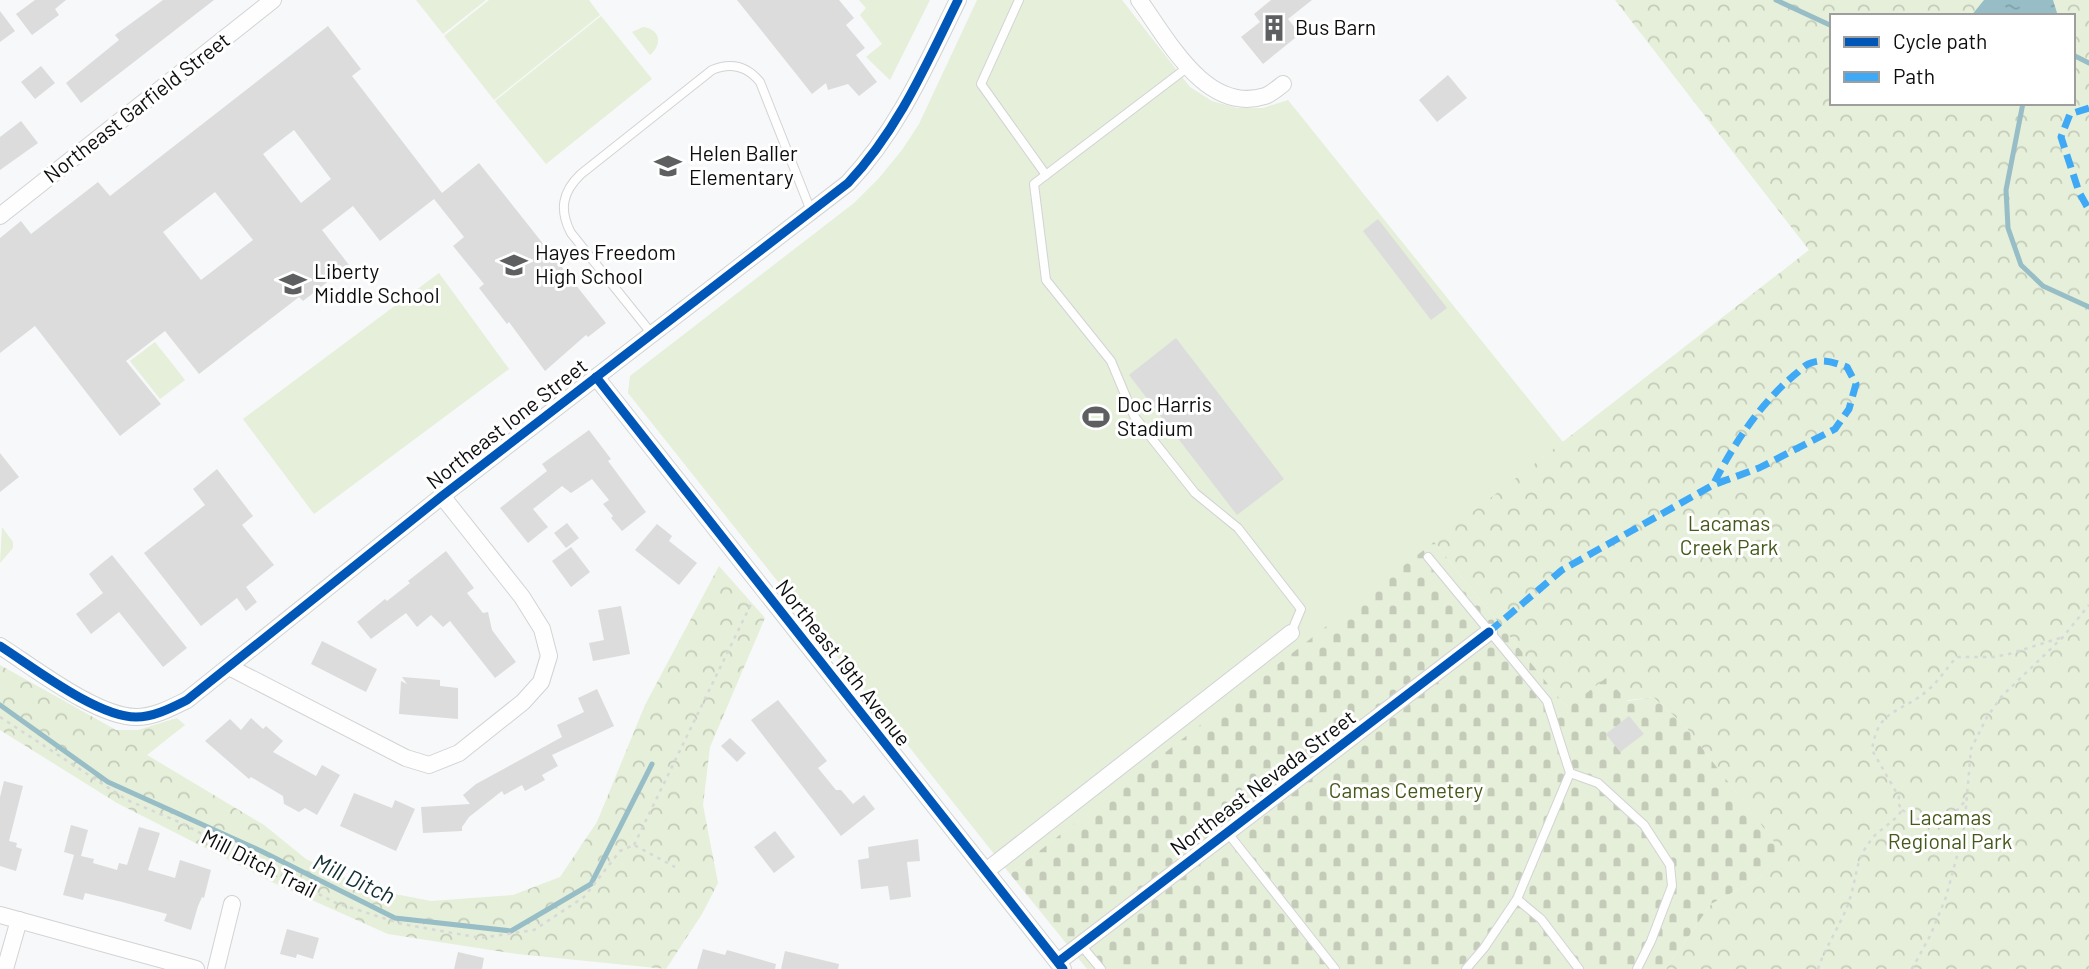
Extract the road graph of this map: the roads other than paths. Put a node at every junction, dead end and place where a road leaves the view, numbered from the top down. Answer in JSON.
{"nodes":[{"id":1,"x":274,"y":0,"type":"edge"},
{"id":2,"x":958,"y":0,"type":"edge"},
{"id":3,"x":1019,"y":0,"type":"edge"},
{"id":4,"x":1139,"y":0,"type":"edge"},
{"id":5,"x":1188,"y":67,"type":"junction"},
{"id":6,"x":1283,"y":84,"type":"dead end"},
{"id":7,"x":1046,"y":175,"type":"junction"},
{"id":8,"x":811,"y":211,"type":"junction"},
{"id":9,"x":0,"y":216,"type":"edge"},
{"id":10,"x":652,"y":334,"type":"junction"},
{"id":11,"x":596,"y":377,"type":"junction"},
{"id":12,"x":442,"y":496,"type":"junction"},
{"id":13,"x":1429,"y":557,"type":"dead end"},
{"id":14,"x":1489,"y":632,"type":"junction"},
{"id":15,"x":1291,"y":633,"type":"joint"},
{"id":16,"x":0,"y":646,"type":"edge"},
{"id":17,"x":229,"y":667,"type":"junction"},
{"id":18,"x":1570,"y":773,"type":"junction"},
{"id":19,"x":1227,"y":832,"type":"junction"},
{"id":20,"x":986,"y":872,"type":"junction"},
{"id":21,"x":1517,"y":899,"type":"junction"},
{"id":22,"x":232,"y":904,"type":"dead end"},
{"id":23,"x":0,"y":915,"type":"edge"},
{"id":24,"x":19,"y":920,"type":"junction"},
{"id":25,"x":1080,"y":944,"type":"junction"},
{"id":26,"x":1060,"y":965,"type":"edge"},
{"id":27,"x":5,"y":969,"type":"edge"},
{"id":28,"x":196,"y":969,"type":"edge"},
{"id":29,"x":216,"y":969,"type":"edge"},
{"id":30,"x":1101,"y":969,"type":"edge"},
{"id":31,"x":1335,"y":969,"type":"edge"},
{"id":32,"x":1466,"y":969,"type":"edge"},
{"id":33,"x":1579,"y":969,"type":"edge"},
{"id":34,"x":1637,"y":969,"type":"edge"}],
"edges":[{"from":1,"to":9,"type":"street","name":"Northeast Garfield Street"},
{"from":2,"to":8,"type":"street","name":"Northeast Ione Street"},
{"from":3,"to":7,"type":"lane"},
{"from":4,"to":5,"type":"street"},
{"from":5,"to":6,"type":"street"},
{"from":5,"to":7,"type":"lane"},
{"from":7,"to":15,"type":"lane"},
{"from":8,"to":10,"type":"street","name":"Northeast Ione Street"},
{"from":8,"to":10,"type":"lane"},
{"from":10,"to":11,"type":"street","name":"Northeast Ione Street"},
{"from":11,"to":12,"type":"street","name":"Northeast Ione Street"},
{"from":11,"to":20,"type":"street","name":"Northeast 19th Avenue"},
{"from":12,"to":17,"type":"street","name":"Northeast Ione Street"},
{"from":12,"to":17,"type":"street"},
{"from":13,"to":14,"type":"lane"},
{"from":14,"to":18,"type":"lane"},
{"from":14,"to":19,"type":"street","name":"Northeast Nevada Street"},
{"from":15,"to":20,"type":"street"},
{"from":16,"to":17,"type":"street","name":"Northeast Ione Street"},
{"from":18,"to":21,"type":"lane"},
{"from":18,"to":34,"type":"lane"},
{"from":19,"to":25,"type":"street","name":"Northeast Nevada Street"},
{"from":19,"to":31,"type":"lane"},
{"from":20,"to":26,"type":"street","name":"Northeast 19th Avenue"},
{"from":21,"to":32,"type":"lane"},
{"from":21,"to":33,"type":"lane"},
{"from":22,"to":29,"type":"street"},
{"from":23,"to":24,"type":"street"},
{"from":24,"to":27,"type":"street"},
{"from":24,"to":28,"type":"street"},
{"from":25,"to":26,"type":"street","name":"Northeast Nevada Street"},
{"from":25,"to":30,"type":"lane"}]}
